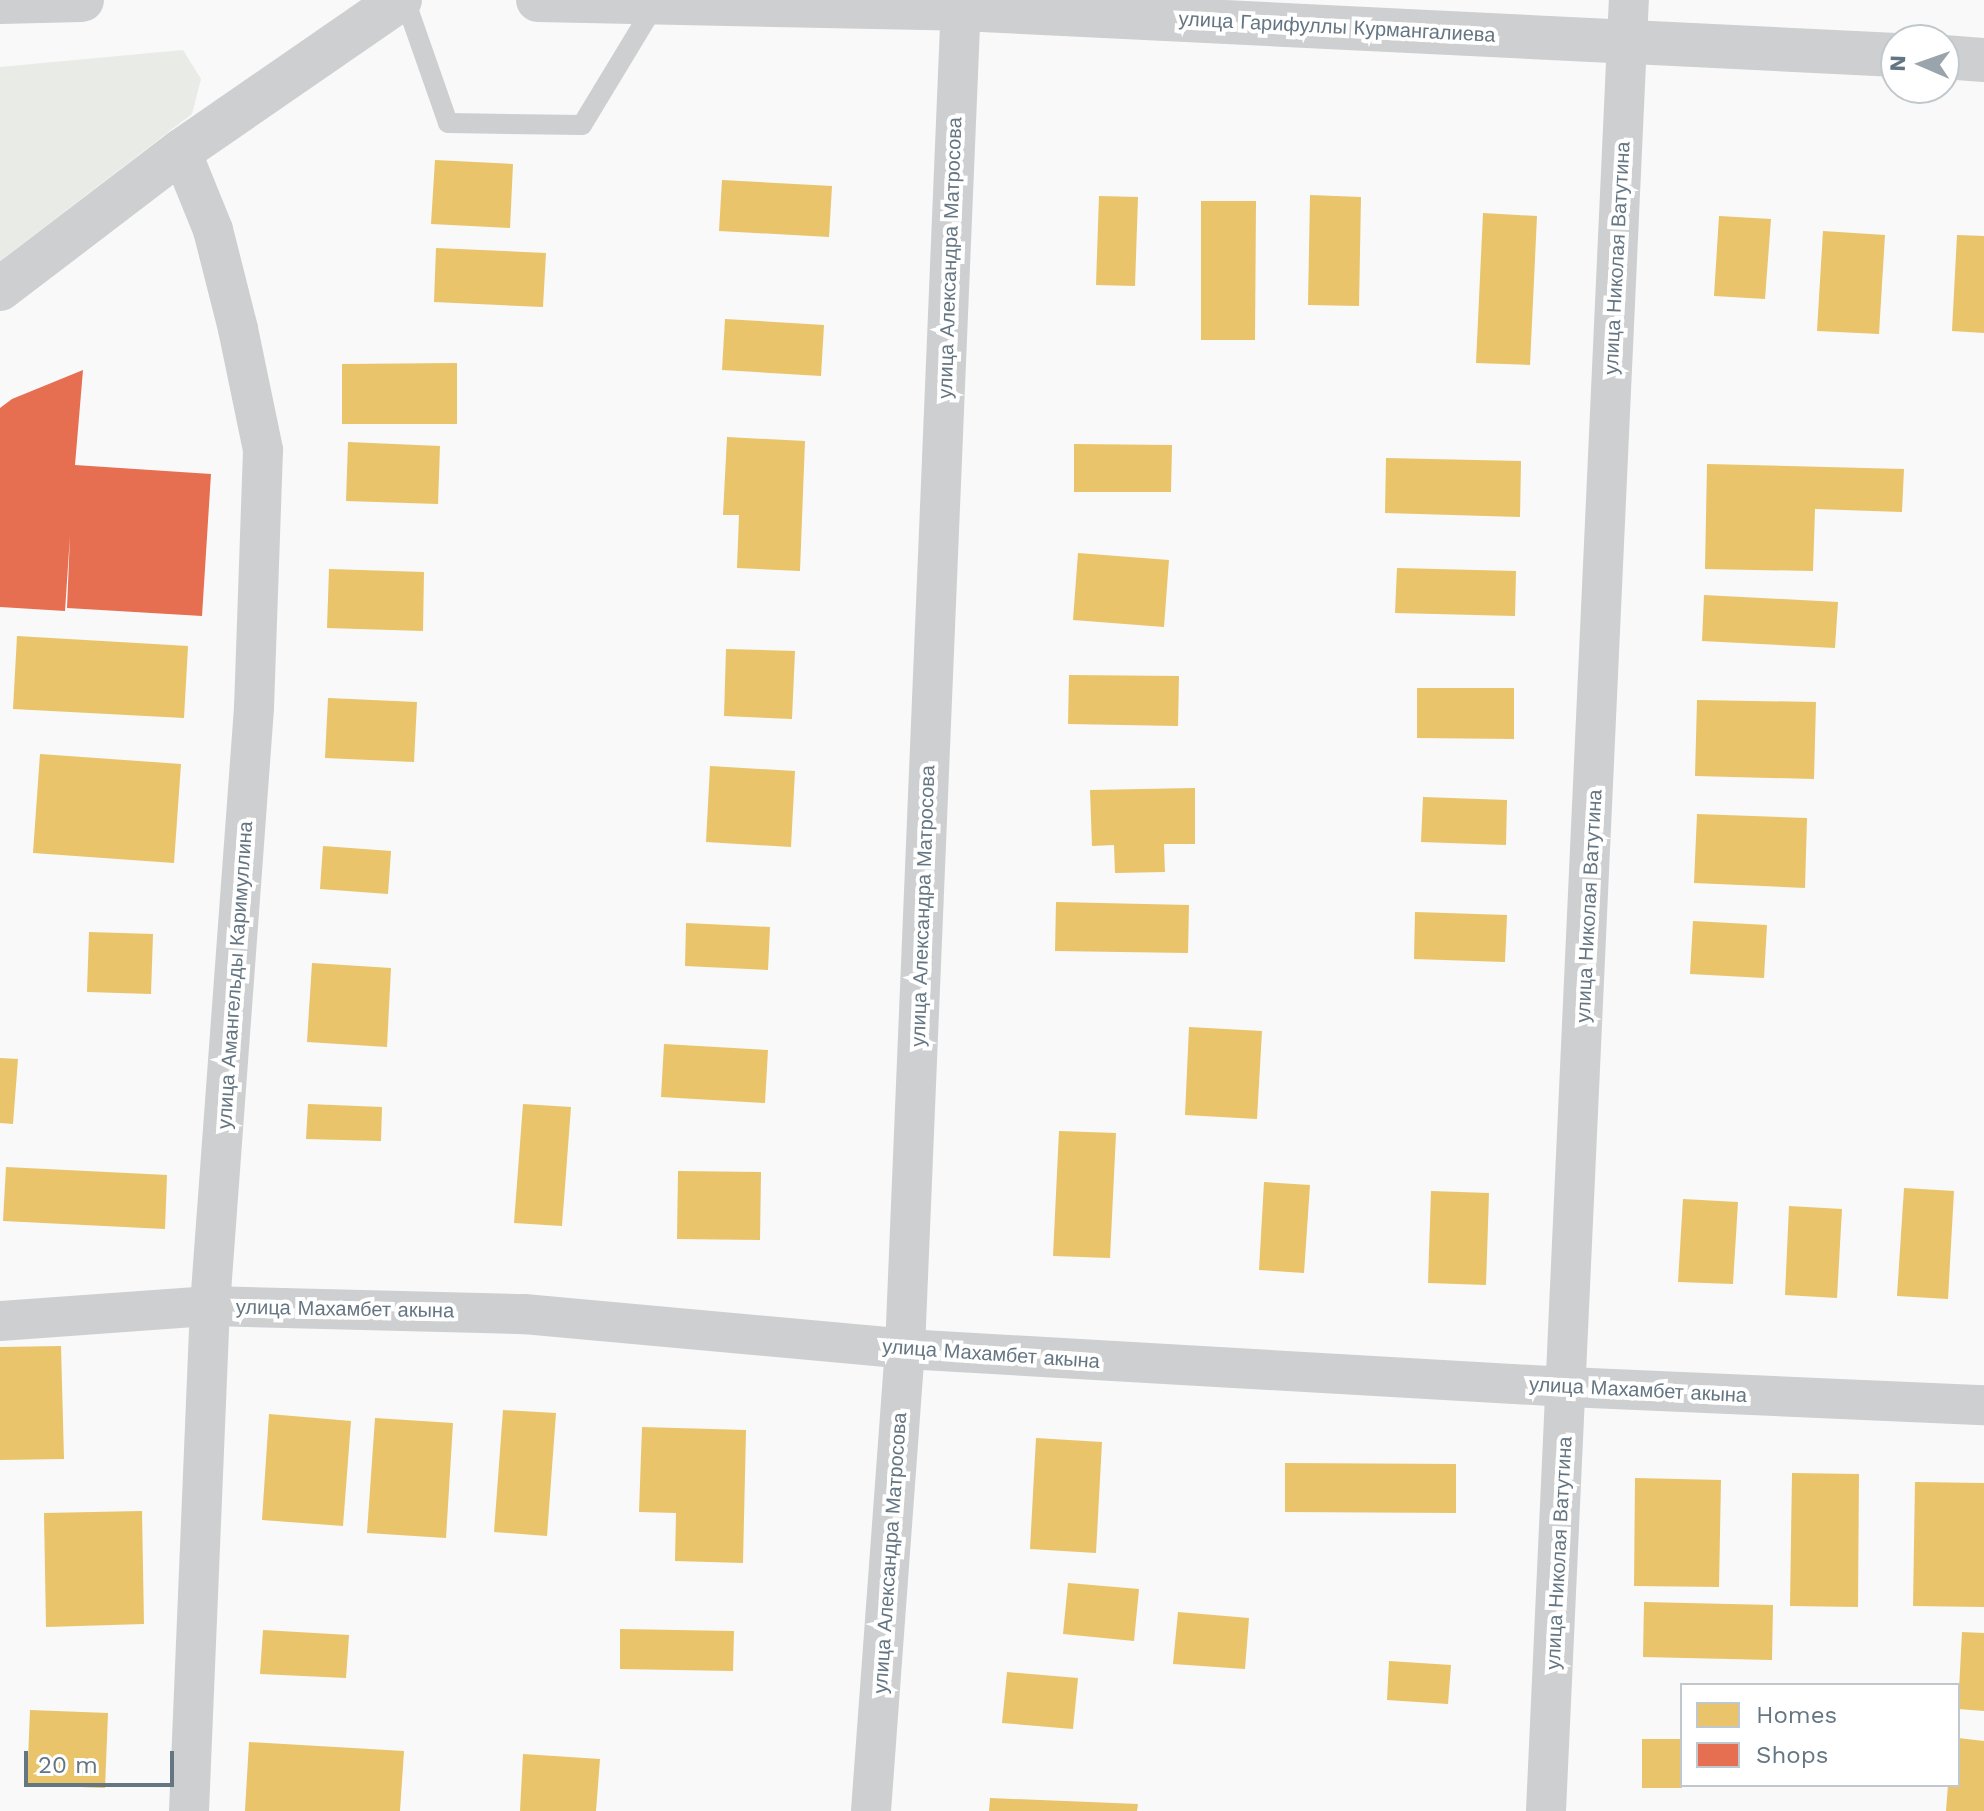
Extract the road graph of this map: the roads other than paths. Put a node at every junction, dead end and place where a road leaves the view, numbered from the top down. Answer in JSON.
{"nodes":[{"id":1,"x":82,"y":0,"type":"edge"},
{"id":2,"x":403,"y":0,"type":"edge"},
{"id":3,"x":538,"y":0,"type":"edge"},
{"id":4,"x":0,"y":2,"type":"edge"},
{"id":5,"x":656,"y":3,"type":"junction"},
{"id":6,"x":961,"y":5,"type":"edge"},
{"id":7,"x":1628,"y":20,"type":"edge"},
{"id":8,"x":1880,"y":53,"type":"edge"},
{"id":9,"x":1960,"y":58,"type":"edge"},
{"id":10,"x":1984,"y":60,"type":"edge"},
{"id":11,"x":181,"y":151,"type":"junction"},
{"id":12,"x":0,"y":289,"type":"edge"},
{"id":13,"x":210,"y":1306,"type":"junction"},
{"id":14,"x":0,"y":1321,"type":"edge"},
{"id":15,"x":905,"y":1349,"type":"junction"},
{"id":16,"x":1567,"y":1387,"type":"junction"},
{"id":17,"x":1984,"y":1405,"type":"edge"},
{"id":18,"x":189,"y":1811,"type":"edge"},
{"id":19,"x":871,"y":1811,"type":"edge"},
{"id":20,"x":1546,"y":1811,"type":"edge"}],
"edges":[{"from":1,"to":4,"type":"street"},
{"from":2,"to":5,"type":"lane"},
{"from":2,"to":11,"type":"street"},
{"from":3,"to":5,"type":"street","name":"улица Гарифуллы Курмангалиева"},
{"from":5,"to":6,"type":"street","name":"улица Гарифуллы Курмангалиева"},
{"from":6,"to":7,"type":"street","name":"улица Гарифуллы Курмангалиева"},
{"from":6,"to":15,"type":"street","name":"улица Александра Матросова"},
{"from":7,"to":8,"type":"street","name":"улица Гарифуллы Курмангалиева"},
{"from":7,"to":16,"type":"street","name":"улица Николая Ватутина"},
{"from":9,"to":10,"type":"street"},
{"from":11,"to":12,"type":"street"},
{"from":11,"to":13,"type":"street","name":"улица Амангельды Каримуллина"},
{"from":13,"to":14,"type":"street","name":"улица Махамбет акына"},
{"from":13,"to":15,"type":"street","name":"улица Махамбет акына"},
{"from":13,"to":18,"type":"street","name":"улица Амангельды Каримуллина"},
{"from":15,"to":16,"type":"street","name":"улица Махамбет акына"},
{"from":15,"to":19,"type":"street","name":"улица Александра Матросова"},
{"from":16,"to":17,"type":"street","name":"улица Махамбет акына"},
{"from":16,"to":20,"type":"street","name":"улица Николая Ватутина"}]}
